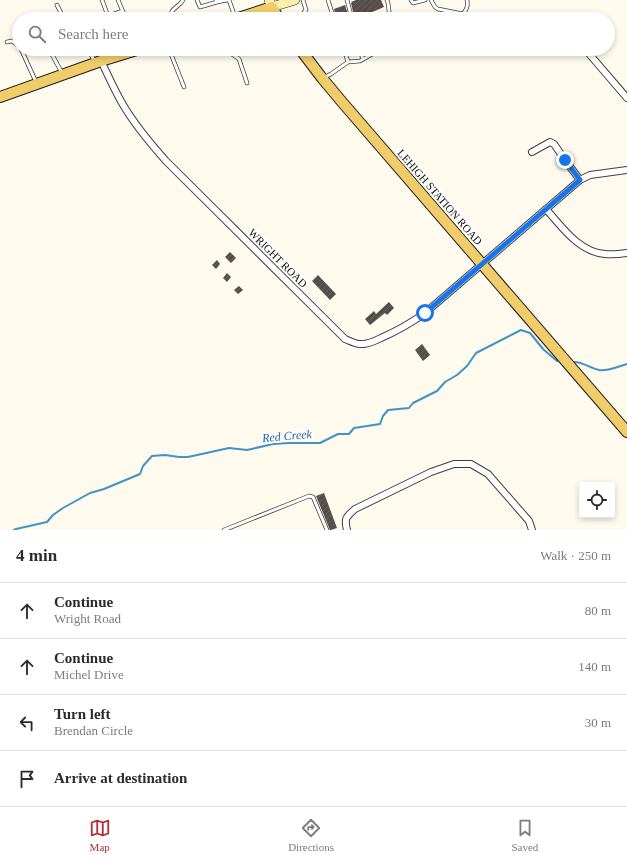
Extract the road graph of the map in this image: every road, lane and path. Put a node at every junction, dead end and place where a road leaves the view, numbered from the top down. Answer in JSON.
{"nodes":[{"id":1,"x":102,"y":0,"type":"edge"},
{"id":2,"x":118,"y":0,"type":"edge"},
{"id":3,"x":183,"y":0,"type":"edge"},
{"id":4,"x":197,"y":0,"type":"edge"},
{"id":5,"x":228,"y":0,"type":"edge"},
{"id":6,"x":295,"y":0,"type":"edge"},
{"id":7,"x":303,"y":0,"type":"edge"},
{"id":8,"x":328,"y":0,"type":"edge"},
{"id":9,"x":347,"y":0,"type":"edge"},
{"id":10,"x":387,"y":0,"type":"edge"},
{"id":11,"x":411,"y":0,"type":"edge"},
{"id":12,"x":425,"y":0,"type":"edge"},
{"id":13,"x":431,"y":0,"type":"edge"},
{"id":14,"x":467,"y":0,"type":"edge"},
{"id":15,"x":216,"y":1,"type":"edge"},
{"id":16,"x":270,"y":4,"type":"edge"},
{"id":17,"x":57,"y":5,"type":"dead end"},
{"id":18,"x":123,"y":11,"type":"joint"},
{"id":19,"x":60,"y":12,"type":"edge"},
{"id":20,"x":106,"y":12,"type":"edge"},
{"id":21,"x":120,"y":12,"type":"edge"},
{"id":22,"x":172,"y":12,"type":"edge"},
{"id":23,"x":232,"y":12,"type":"edge"},
{"id":24,"x":251,"y":12,"type":"edge"},
{"id":25,"x":304,"y":12,"type":"edge"},
{"id":26,"x":332,"y":12,"type":"edge"},
{"id":27,"x":350,"y":12,"type":"edge"},
{"id":28,"x":389,"y":12,"type":"edge"},
{"id":29,"x":450,"y":12,"type":"edge"},
{"id":30,"x":465,"y":12,"type":"edge"},
{"id":31,"x":12,"y":41,"type":"edge"},
{"id":32,"x":8,"y":42,"type":"dead end"},
{"id":33,"x":24,"y":56,"type":"edge"},
{"id":34,"x":53,"y":56,"type":"edge"},
{"id":35,"x":93,"y":56,"type":"edge"},
{"id":36,"x":116,"y":56,"type":"edge"},
{"id":37,"x":172,"y":56,"type":"edge"},
{"id":38,"x":235,"y":56,"type":"edge"},
{"id":39,"x":305,"y":56,"type":"edge"},
{"id":40,"x":346,"y":56,"type":"edge"},
{"id":41,"x":362,"y":56,"type":"edge"},
{"id":42,"x":368,"y":56,"type":"edge"},
{"id":43,"x":591,"y":56,"type":"edge"},
{"id":44,"x":363,"y":59,"type":"junction"},
{"id":45,"x":98,"y":62,"type":"junction"},
{"id":46,"x":348,"y":62,"type":"junction"},
{"id":47,"x":63,"y":75,"type":"junction"},
{"id":48,"x":322,"y":78,"type":"junction"},
{"id":49,"x":247,"y":83,"type":"dead end"},
{"id":50,"x":37,"y":84,"type":"junction"},
{"id":51,"x":184,"y":87,"type":"dead end"},
{"id":52,"x":0,"y":97,"type":"edge"},
{"id":53,"x":627,"y":98,"type":"edge"},
{"id":54,"x":532,"y":152,"type":"dead end"},
{"id":55,"x":627,"y":170,"type":"edge"},
{"id":56,"x":580,"y":180,"type":"junction"},
{"id":57,"x":546,"y":209,"type":"junction"},
{"id":58,"x":627,"y":253,"type":"edge"},
{"id":59,"x":482,"y":264,"type":"junction"},
{"id":60,"x":627,"y":432,"type":"edge"},
{"id":61,"x":234,"y":528,"type":"edge"},
{"id":62,"x":224,"y":530,"type":"edge"},
{"id":63,"x":326,"y":530,"type":"edge"},
{"id":64,"x":347,"y":530,"type":"edge"},
{"id":65,"x":532,"y":530,"type":"edge"}],
"edges":[{"from":1,"to":20,"type":"lane"},
{"from":2,"to":18,"type":"lane"},
{"from":3,"to":22,"type":"lane"},
{"from":4,"to":15,"type":"lane"},
{"from":5,"to":15,"type":"lane"},
{"from":5,"to":23,"type":"lane"},
{"from":6,"to":16,"type":"main road"},
{"from":7,"to":25,"type":"lane"},
{"from":8,"to":26,"type":"lane"},
{"from":9,"to":27,"type":"lane"},
{"from":10,"to":28,"type":"lane"},
{"from":11,"to":12,"type":"lane"},
{"from":13,"to":29,"type":"lane"},
{"from":14,"to":30,"type":"lane"},
{"from":16,"to":24,"type":"main road"},
{"from":17,"to":19,"type":"lane"},
{"from":18,"to":21,"type":"lane"},
{"from":31,"to":32,"type":"lane"},
{"from":33,"to":50,"type":"lane"},
{"from":34,"to":47,"type":"lane"},
{"from":35,"to":45,"type":"lane"},
{"from":36,"to":45,"type":"main road"},
{"from":37,"to":51,"type":"lane"},
{"from":38,"to":49,"type":"lane"},
{"from":39,"to":48,"type":"main road","name":"LEHIGH STATION ROAD"},
{"from":40,"to":46,"type":"lane"},
{"from":41,"to":44,"type":"lane"},
{"from":42,"to":44,"type":"lane"},
{"from":43,"to":53,"type":"street"},
{"from":44,"to":46,"type":"lane"},
{"from":45,"to":47,"type":"main road"},
{"from":45,"to":59,"type":"street","name":"WRIGHT ROAD"},
{"from":46,"to":48,"type":"lane"},
{"from":47,"to":50,"type":"main road"},
{"from":48,"to":59,"type":"main road","name":"LEHIGH STATION ROAD"},
{"from":50,"to":52,"type":"main road"},
{"from":54,"to":56,"type":"street"},
{"from":55,"to":56,"type":"street"},
{"from":56,"to":57,"type":"street","name":"WRIGHT ROAD"},
{"from":57,"to":58,"type":"street"},
{"from":57,"to":59,"type":"street","name":"WRIGHT ROAD"},
{"from":59,"to":60,"type":"main road","name":"LEHIGH STATION ROAD"},
{"from":61,"to":62,"type":"lane"},
{"from":61,"to":63,"type":"lane"},
{"from":64,"to":65,"type":"street"}]}
